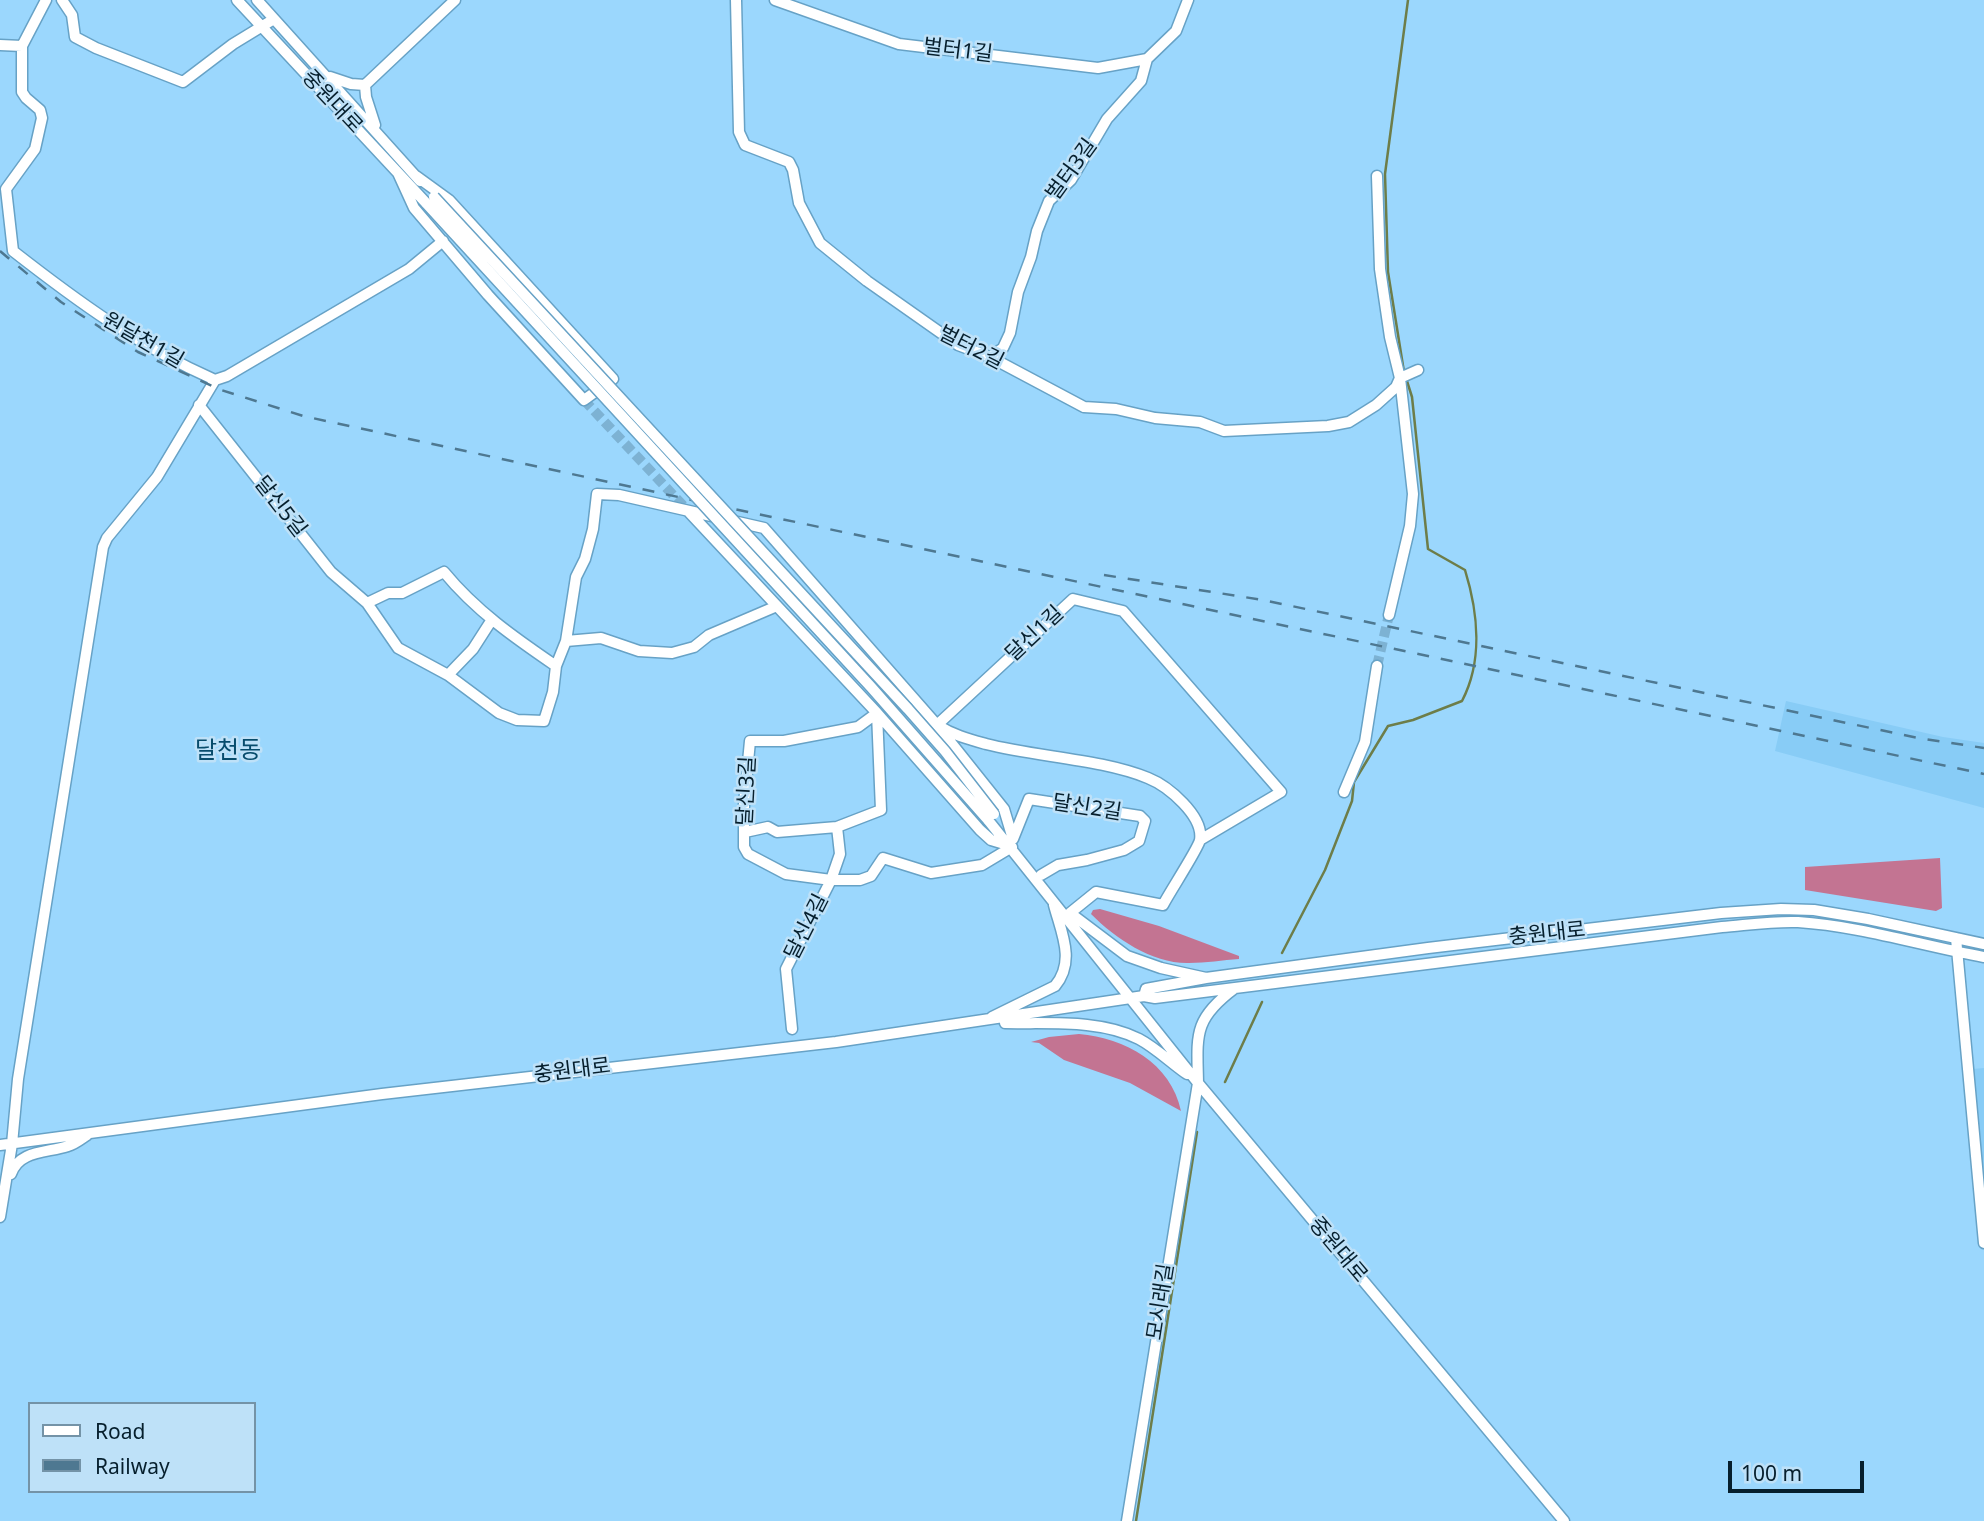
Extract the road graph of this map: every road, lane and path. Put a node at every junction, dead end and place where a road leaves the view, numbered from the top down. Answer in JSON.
{"nodes":[{"id":1,"x":46,"y":0,"type":"edge"},
{"id":2,"x":62,"y":0,"type":"edge"},
{"id":3,"x":237,"y":0,"type":"edge"},
{"id":4,"x":257,"y":0,"type":"edge"},
{"id":5,"x":455,"y":0,"type":"edge"},
{"id":6,"x":736,"y":0,"type":"edge"},
{"id":7,"x":775,"y":0,"type":"edge"},
{"id":8,"x":1188,"y":0,"type":"edge"},
{"id":9,"x":274,"y":19,"type":"junction"},
{"id":10,"x":262,"y":27,"type":"junction"},
{"id":11,"x":0,"y":45,"type":"edge"},
{"id":12,"x":22,"y":46,"type":"junction"},
{"id":13,"x":1147,"y":60,"type":"junction"},
{"id":14,"x":325,"y":75,"type":"junction"},
{"id":15,"x":365,"y":85,"type":"junction"},
{"id":16,"x":378,"y":133,"type":"junction"},
{"id":17,"x":398,"y":173,"type":"junction"},
{"id":18,"x":416,"y":176,"type":"junction"},
{"id":19,"x":1377,"y":176,"type":"dead end"},
{"id":20,"x":431,"y":201,"type":"junction"},
{"id":21,"x":443,"y":241,"type":"junction"},
{"id":22,"x":990,"y":357,"type":"junction"},
{"id":23,"x":1418,"y":370,"type":"dead end"},
{"id":24,"x":1400,"y":378,"type":"junction"},
{"id":25,"x":215,"y":380,"type":"junction"},
{"id":26,"x":199,"y":405,"type":"junction"},
{"id":27,"x":689,"y":512,"type":"junction"},
{"id":28,"x":367,"y":603,"type":"junction"},
{"id":29,"x":777,"y":606,"type":"junction"},
{"id":30,"x":1389,"y":615,"type":"tunnel mouth"},
{"id":31,"x":491,"y":621,"type":"junction"},
{"id":32,"x":566,"y":641,"type":"junction"},
{"id":33,"x":556,"y":666,"type":"junction"},
{"id":34,"x":1377,"y":666,"type":"tunnel mouth"},
{"id":35,"x":448,"y":675,"type":"junction"},
{"id":36,"x":877,"y":713,"type":"junction"},
{"id":37,"x":937,"y":725,"type":"junction"},
{"id":38,"x":1344,"y":792,"type":"dead end"},
{"id":39,"x":837,"y":827,"type":"junction"},
{"id":40,"x":746,"y":832,"type":"junction"},
{"id":41,"x":1200,"y":840,"type":"junction"},
{"id":42,"x":1013,"y":843,"type":"junction"},
{"id":43,"x":1041,"y":875,"type":"junction"},
{"id":44,"x":831,"y":880,"type":"junction"},
{"id":45,"x":1052,"y":897,"type":"junction"},
{"id":46,"x":1070,"y":913,"type":"junction"},
{"id":47,"x":1956,"y":938,"type":"junction"},
{"id":48,"x":1984,"y":943,"type":"edge"},
{"id":49,"x":1957,"y":953,"type":"junction"},
{"id":50,"x":1984,"y":957,"type":"edge"},
{"id":51,"x":1115,"y":977,"type":"junction"},
{"id":52,"x":1206,"y":978,"type":"junction"},
{"id":53,"x":1235,"y":988,"type":"junction"},
{"id":54,"x":1144,"y":996,"type":"junction"},
{"id":55,"x":1130,"y":998,"type":"junction"},
{"id":56,"x":981,"y":1022,"type":"junction"},
{"id":57,"x":792,"y":1029,"type":"dead end"},
{"id":58,"x":1198,"y":1083,"type":"junction"},
{"id":59,"x":89,"y":1133,"type":"junction"},
{"id":60,"x":12,"y":1144,"type":"junction"},
{"id":61,"x":0,"y":1145,"type":"edge"},
{"id":62,"x":0,"y":1186,"type":"edge"},
{"id":63,"x":3,"y":1198,"type":"junction"},
{"id":64,"x":0,"y":1217,"type":"edge"},
{"id":65,"x":1984,"y":1243,"type":"edge"},
{"id":66,"x":1127,"y":1521,"type":"edge"},
{"id":67,"x":1564,"y":1521,"type":"edge"}],
"edges":[{"from":1,"to":12,"type":"street","name":"원달천1길"},
{"from":2,"to":10,"type":"street"},
{"from":3,"to":10,"type":"street","name":"중원대로"},
{"from":4,"to":9,"type":"street","name":"중원대로"},
{"from":5,"to":15,"type":"street"},
{"from":6,"to":22,"type":"street","name":"벌터2길"},
{"from":7,"to":13,"type":"street","name":"벌터1길"},
{"from":8,"to":13,"type":"street","name":"벌터3길"},
{"from":9,"to":10,"type":"street"},
{"from":9,"to":14,"type":"street","name":"중원대로"},
{"from":10,"to":17,"type":"street","name":"중원대로"},
{"from":11,"to":12,"type":"street"},
{"from":12,"to":25,"type":"street","name":"원달천1길"},
{"from":13,"to":22,"type":"street","name":"벌터3길"},
{"from":14,"to":15,"type":"street"},
{"from":14,"to":16,"type":"street","name":"중원대로"},
{"from":15,"to":16,"type":"street"},
{"from":16,"to":18,"type":"street","name":"중원대로"},
{"from":17,"to":20,"type":"street","name":"중원대로"},
{"from":17,"to":21,"type":"street"},
{"from":18,"to":20,"type":"street","name":"중원대로"},
{"from":18,"to":21,"type":"street"},
{"from":19,"to":24,"type":"street"},
{"from":20,"to":42,"type":"street","name":"중원대로","bridge":true},
{"from":21,"to":25,"type":"street"},
{"from":22,"to":24,"type":"street","name":"벌터2길"},
{"from":23,"to":24,"type":"street"},
{"from":24,"to":30,"type":"street"},
{"from":25,"to":26,"type":"street"},
{"from":26,"to":28,"type":"street","name":"달신5길"},
{"from":26,"to":60,"type":"street"},
{"from":27,"to":29,"type":"street"},
{"from":27,"to":32,"type":"street","name":"달신5길"},
{"from":27,"to":37,"type":"street"},
{"from":28,"to":31,"type":"street"},
{"from":28,"to":35,"type":"street","name":"달신5길"},
{"from":29,"to":32,"type":"street"},
{"from":29,"to":36,"type":"street"},
{"from":31,"to":33,"type":"street"},
{"from":31,"to":35,"type":"street"},
{"from":32,"to":33,"type":"street","name":"달신5길"},
{"from":33,"to":35,"type":"street","name":"달신5길"},
{"from":34,"to":38,"type":"street"},
{"from":36,"to":39,"type":"street"},
{"from":36,"to":40,"type":"street","name":"달신3길"},
{"from":36,"to":42,"type":"street"},
{"from":37,"to":41,"type":"street"},
{"from":37,"to":41,"type":"street","name":"달신1길"},
{"from":37,"to":42,"type":"street"},
{"from":39,"to":40,"type":"street"},
{"from":39,"to":44,"type":"street","name":"달신4길"},
{"from":40,"to":44,"type":"street","name":"달신3길"},
{"from":41,"to":46,"type":"street","name":"달신1길"},
{"from":42,"to":43,"type":"street","name":"중원대로"},
{"from":42,"to":43,"type":"street","name":"달신2길"},
{"from":42,"to":44,"type":"street","name":"달신3길"},
{"from":42,"to":45,"type":"street","name":"중원대로"},
{"from":43,"to":46,"type":"street","name":"중원대로"},
{"from":44,"to":57,"type":"street","name":"달신4길"},
{"from":45,"to":51,"type":"street","name":"중원대로"},
{"from":45,"to":56,"type":"street"},
{"from":46,"to":51,"type":"street","name":"중원대로"},
{"from":46,"to":52,"type":"street"},
{"from":47,"to":48,"type":"street","name":"충원대로"},
{"from":47,"to":49,"type":"street"},
{"from":47,"to":52,"type":"street","name":"충원대로"},
{"from":49,"to":50,"type":"street","name":"충원대로"},
{"from":49,"to":53,"type":"street","name":"충원대로"},
{"from":49,"to":65,"type":"street"},
{"from":51,"to":55,"type":"street","name":"중원대로"},
{"from":52,"to":54,"type":"street","name":"충원대로"},
{"from":53,"to":54,"type":"street","name":"충원대로"},
{"from":53,"to":58,"type":"street","name":"모시래길"},
{"from":54,"to":55,"type":"street","name":"충원대로"},
{"from":55,"to":56,"type":"street","name":"충원대로"},
{"from":55,"to":58,"type":"street","name":"중원대로"},
{"from":56,"to":58,"type":"street"},
{"from":56,"to":59,"type":"street","name":"충원대로"},
{"from":58,"to":66,"type":"street","name":"모시래길"},
{"from":58,"to":67,"type":"street","name":"중원대로"},
{"from":59,"to":60,"type":"street","name":"충원대로"},
{"from":59,"to":63,"type":"street"},
{"from":60,"to":61,"type":"street","name":"충원대로"},
{"from":60,"to":63,"type":"street"},
{"from":62,"to":63,"type":"street"},
{"from":63,"to":64,"type":"street"}]}
